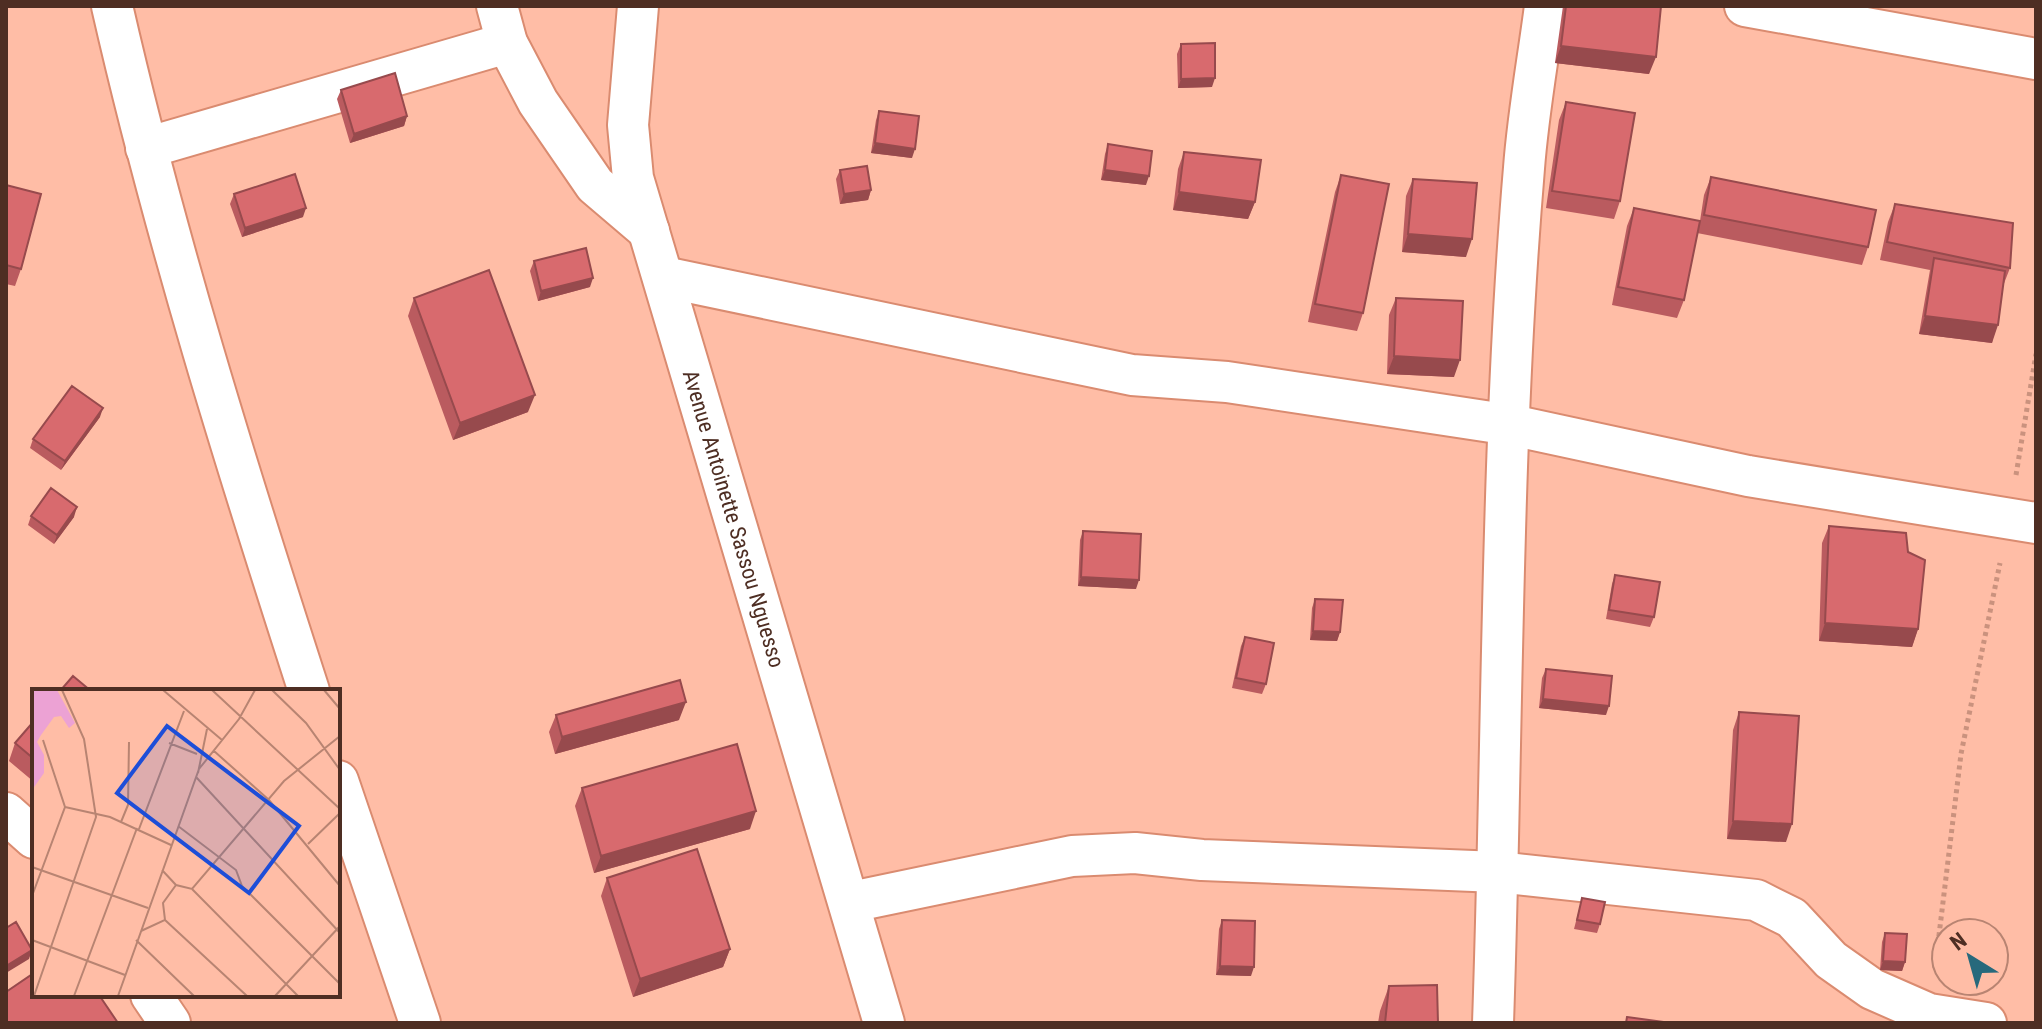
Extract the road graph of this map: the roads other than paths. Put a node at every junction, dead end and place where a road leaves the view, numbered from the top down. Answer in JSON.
{"nodes":[{"id":1,"x":112,"y":6,"type":"edge"},
{"id":2,"x":638,"y":6,"type":"edge"},
{"id":3,"x":1545,"y":6,"type":"edge"},
{"id":4,"x":1745,"y":6,"type":"edge"},
{"id":5,"x":502,"y":24,"type":"edge"},
{"id":6,"x":2036,"y":59,"type":"edge"},
{"id":7,"x":146,"y":148,"type":"junction"},
{"id":8,"x":649,"y":231,"type":"junction"},
{"id":9,"x":664,"y":277,"type":"junction"},
{"id":10,"x":1511,"y":425,"type":"junction"},
{"id":11,"x":2022,"y":520,"type":"edge"},
{"id":12,"x":308,"y":689,"type":"edge"},
{"id":13,"x":340,"y":787,"type":"edge"},
{"id":14,"x":6,"y":813,"type":"edge"},
{"id":15,"x":32,"y":836,"type":"edge"},
{"id":16,"x":1498,"y":872,"type":"junction"},
{"id":17,"x":851,"y":902,"type":"junction"},
{"id":18,"x":152,"y":997,"type":"edge"},
{"id":19,"x":170,"y":1023,"type":"edge"},
{"id":20,"x":420,"y":1023,"type":"edge"},
{"id":21,"x":884,"y":1023,"type":"edge"},
{"id":22,"x":1493,"y":1023,"type":"edge"},
{"id":23,"x":1986,"y":1023,"type":"edge"}],
"edges":[{"from":1,"to":7,"type":"street"},
{"from":2,"to":8,"type":"street","name":"Avenue Antoinette Sassou Nguesso"},
{"from":3,"to":10,"type":"street"},
{"from":4,"to":6,"type":"street"},
{"from":5,"to":7,"type":"street"},
{"from":5,"to":8,"type":"street"},
{"from":7,"to":12,"type":"street"},
{"from":8,"to":9,"type":"street","name":"Avenue Antoinette Sassou Nguesso"},
{"from":9,"to":10,"type":"street"},
{"from":9,"to":17,"type":"street","name":"Avenue Antoinette Sassou Nguesso"},
{"from":10,"to":11,"type":"street"},
{"from":10,"to":16,"type":"street"},
{"from":13,"to":20,"type":"street"},
{"from":14,"to":15,"type":"street"},
{"from":16,"to":17,"type":"street"},
{"from":16,"to":22,"type":"street"},
{"from":16,"to":23,"type":"street"},
{"from":17,"to":21,"type":"street","name":"Avenue Antoinette Sassou Nguesso"},
{"from":18,"to":19,"type":"street"}]}
